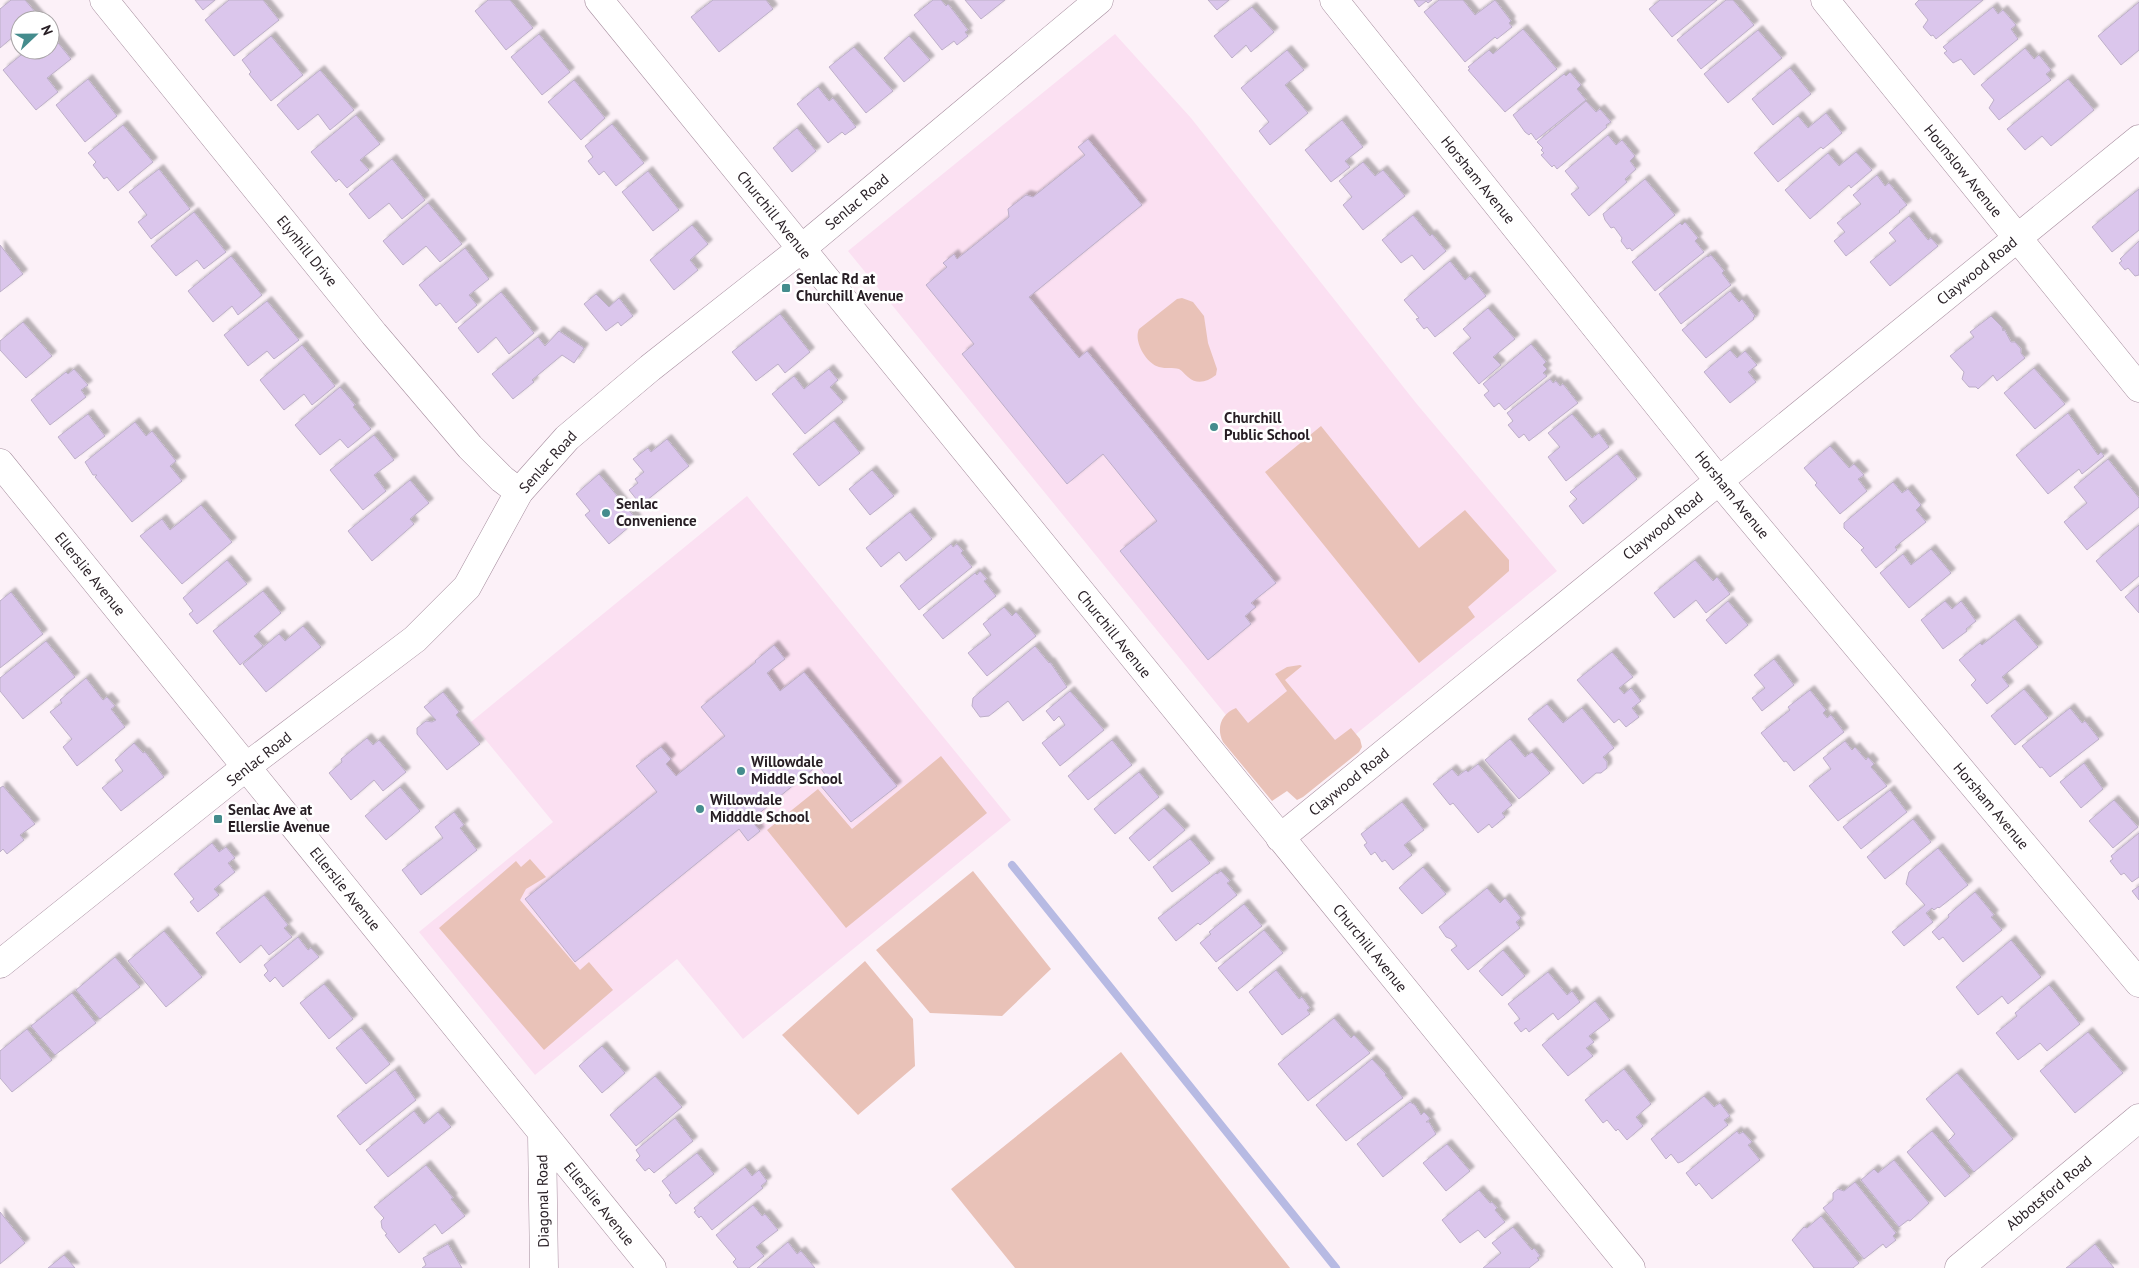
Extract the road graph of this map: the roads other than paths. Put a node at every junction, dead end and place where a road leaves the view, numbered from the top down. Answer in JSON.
{"nodes":[{"id":1,"x":104,"y":0,"type":"edge"},
{"id":2,"x":599,"y":0,"type":"edge"},
{"id":3,"x":1099,"y":0,"type":"edge"},
{"id":4,"x":1334,"y":0,"type":"edge"},
{"id":5,"x":1825,"y":0,"type":"edge"},
{"id":6,"x":2139,"y":139,"type":"edge"},
{"id":7,"x":2018,"y":238,"type":"junction"},
{"id":8,"x":801,"y":249,"type":"junction"},
{"id":9,"x":2139,"y":388,"type":"edge"},
{"id":10,"x":0,"y":463,"type":"edge"},
{"id":11,"x":1719,"y":481,"type":"junction"},
{"id":12,"x":519,"y":492,"type":"junction"},
{"id":13,"x":246,"y":767,"type":"junction"},
{"id":14,"x":1280,"y":838,"type":"junction"},
{"id":15,"x":0,"y":964,"type":"edge"},
{"id":16,"x":2139,"y":983,"type":"edge"},
{"id":17,"x":2139,"y":1118,"type":"edge"},
{"id":18,"x":542,"y":1134,"type":"junction"},
{"id":19,"x":544,"y":1268,"type":"edge"},
{"id":20,"x":652,"y":1268,"type":"edge"},
{"id":21,"x":1631,"y":1268,"type":"edge"},
{"id":22,"x":1960,"y":1268,"type":"edge"}],
"edges":[{"from":1,"to":12,"type":"street","name":"Elynhill Drive"},
{"from":2,"to":8,"type":"street","name":"Churchill Avenue"},
{"from":3,"to":8,"type":"street","name":"Senlac Road"},
{"from":4,"to":11,"type":"street","name":"Horsham Avenue"},
{"from":5,"to":7,"type":"street","name":"Hounslow Avenue"},
{"from":6,"to":7,"type":"street","name":"Claywood Road"},
{"from":7,"to":9,"type":"street","name":"Hounslow Avenue"},
{"from":7,"to":11,"type":"street","name":"Claywood Road"},
{"from":8,"to":12,"type":"street","name":"Senlac Road"},
{"from":8,"to":14,"type":"street","name":"Churchill Avenue"},
{"from":10,"to":13,"type":"street","name":"Ellerslie Avenue"},
{"from":11,"to":14,"type":"street","name":"Claywood Road"},
{"from":11,"to":16,"type":"street","name":"Horsham Avenue"},
{"from":12,"to":13,"type":"street","name":"Senlac Road"},
{"from":13,"to":15,"type":"street","name":"Senlac Road"},
{"from":13,"to":18,"type":"street","name":"Ellerslie Avenue"},
{"from":14,"to":21,"type":"street","name":"Churchill Avenue"},
{"from":17,"to":22,"type":"street","name":"Abbotsford Road"},
{"from":18,"to":19,"type":"street","name":"Diagonal Road"},
{"from":18,"to":20,"type":"street","name":"Ellerslie Avenue"}]}
